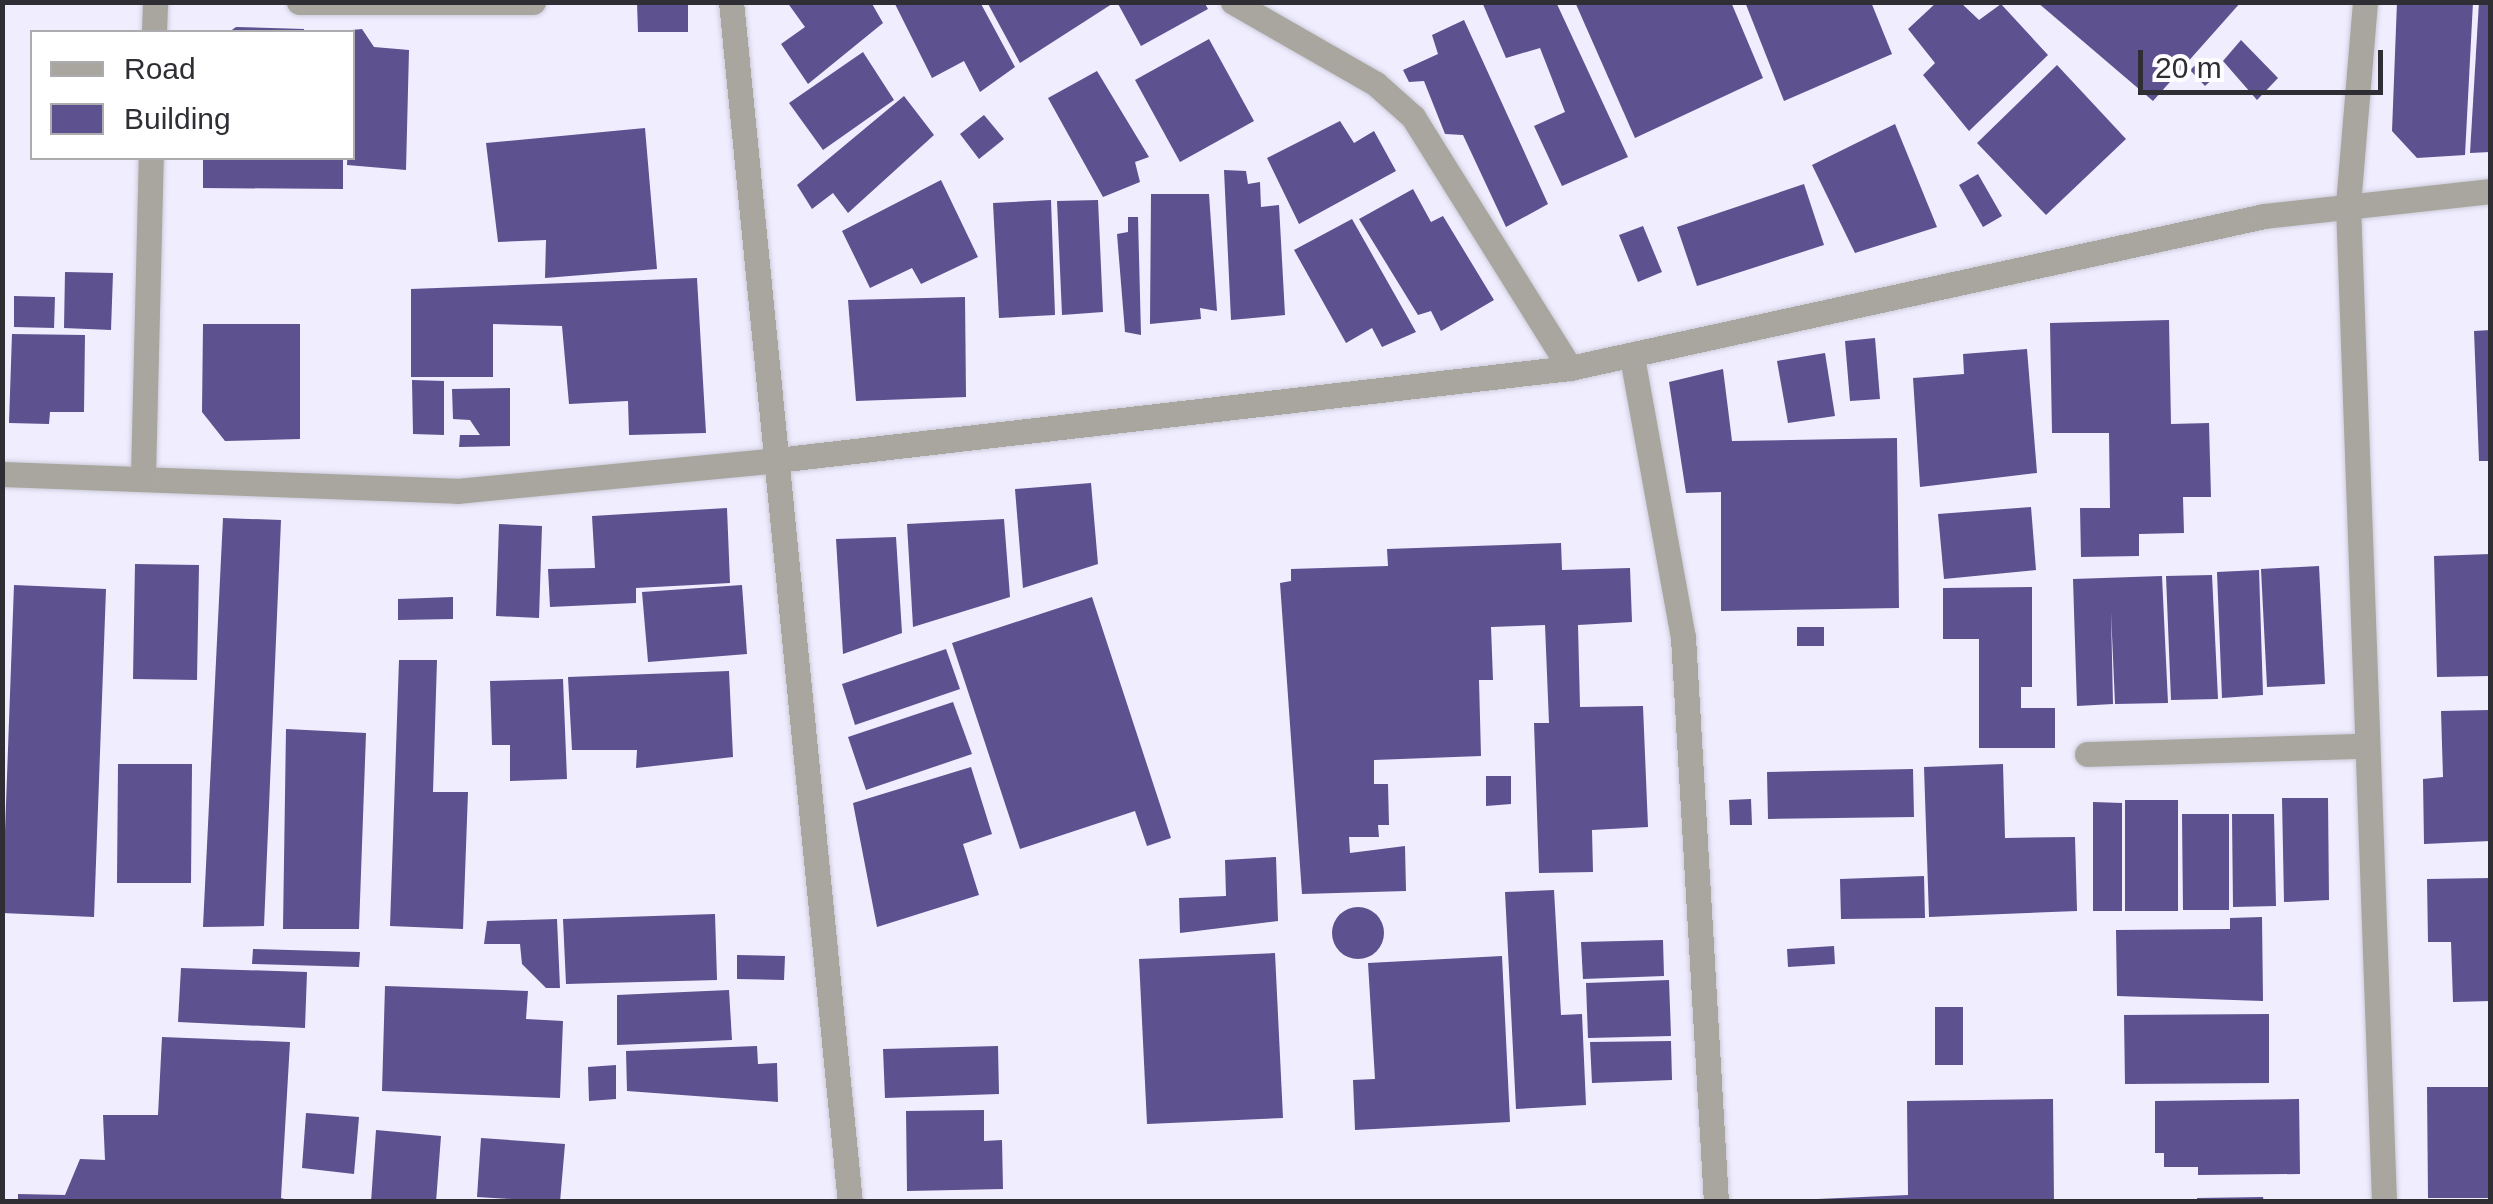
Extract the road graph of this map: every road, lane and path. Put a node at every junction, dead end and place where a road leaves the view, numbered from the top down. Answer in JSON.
{"nodes":[{"id":1,"x":155,"y":2,"type":"edge"},
{"id":2,"x":299,"y":2,"type":"edge"},
{"id":3,"x":533,"y":2,"type":"edge"},
{"id":4,"x":731,"y":2,"type":"edge"},
{"id":5,"x":1234,"y":2,"type":"edge"},
{"id":6,"x":2365,"y":2,"type":"edge"},
{"id":7,"x":154,"y":30,"type":"edge"},
{"id":8,"x":151,"y":160,"type":"edge"},
{"id":9,"x":2490,"y":191,"type":"edge"},
{"id":10,"x":2348,"y":205,"type":"junction"},
{"id":11,"x":1632,"y":357,"type":"junction"},
{"id":12,"x":1570,"y":368,"type":"junction"},
{"id":13,"x":777,"y":460,"type":"junction"},
{"id":14,"x":2,"y":474,"type":"edge"},
{"id":15,"x":143,"y":476,"type":"junction"},
{"id":16,"x":2361,"y":746,"type":"junction"},
{"id":17,"x":2088,"y":754,"type":"dead end"},
{"id":18,"x":850,"y":1202,"type":"edge"},
{"id":19,"x":1716,"y":1202,"type":"edge"},
{"id":20,"x":2384,"y":1202,"type":"edge"}],
"edges":[{"from":1,"to":7,"type":"street"},
{"from":2,"to":3,"type":"street"},
{"from":4,"to":13,"type":"street"},
{"from":5,"to":12,"type":"street"},
{"from":6,"to":10,"type":"street"},
{"from":8,"to":15,"type":"street"},
{"from":9,"to":10,"type":"street"},
{"from":10,"to":11,"type":"street"},
{"from":10,"to":16,"type":"street"},
{"from":11,"to":12,"type":"street"},
{"from":11,"to":19,"type":"street"},
{"from":12,"to":13,"type":"street"},
{"from":13,"to":15,"type":"street"},
{"from":13,"to":18,"type":"street"},
{"from":14,"to":15,"type":"street"},
{"from":16,"to":17,"type":"street"},
{"from":16,"to":20,"type":"street"}]}
